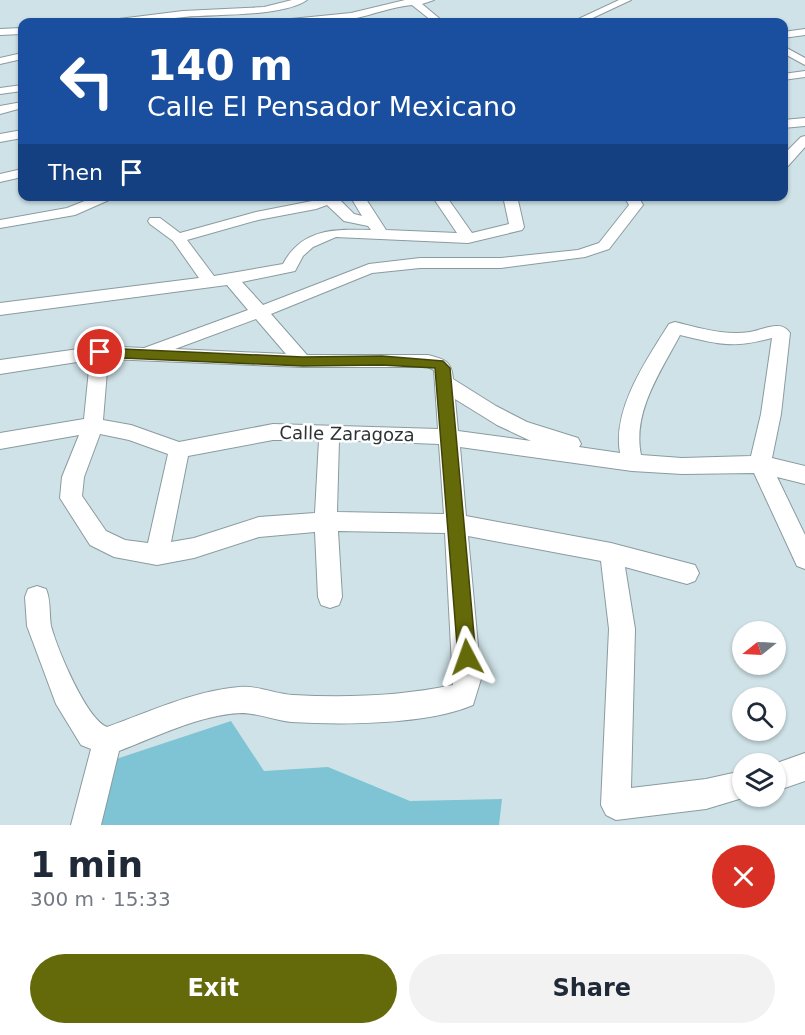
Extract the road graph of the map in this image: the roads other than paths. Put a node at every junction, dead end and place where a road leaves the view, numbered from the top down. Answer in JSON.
{"nodes":[{"id":1,"x":303,"y":0,"type":"edge"},
{"id":2,"x":430,"y":0,"type":"edge"},
{"id":3,"x":627,"y":0,"type":"edge"},
{"id":4,"x":414,"y":2,"type":"junction"},
{"id":5,"x":179,"y":18,"type":"edge"},
{"id":6,"x":358,"y":18,"type":"edge"},
{"id":7,"x":434,"y":18,"type":"edge"},
{"id":8,"x":586,"y":18,"type":"edge"},
{"id":9,"x":18,"y":31,"type":"edge"},
{"id":10,"x":0,"y":32,"type":"edge"},
{"id":11,"x":805,"y":32,"type":"edge"},
{"id":12,"x":788,"y":34,"type":"edge"},
{"id":13,"x":788,"y":52,"type":"edge"},
{"id":14,"x":18,"y":57,"type":"edge"},
{"id":15,"x":0,"y":61,"type":"edge"},
{"id":16,"x":805,"y":62,"type":"edge"},
{"id":17,"x":805,"y":74,"type":"edge"},
{"id":18,"x":788,"y":76,"type":"edge"},
{"id":19,"x":18,"y":89,"type":"edge"},
{"id":20,"x":0,"y":92,"type":"edge"},
{"id":21,"x":18,"y":106,"type":"edge"},
{"id":22,"x":0,"y":110,"type":"edge"},
{"id":23,"x":788,"y":122,"type":"edge"},
{"id":24,"x":805,"y":122,"type":"edge"},
{"id":25,"x":18,"y":135,"type":"edge"},
{"id":26,"x":0,"y":138,"type":"edge"},
{"id":27,"x":805,"y":140,"type":"edge"},
{"id":28,"x":788,"y":158,"type":"edge"},
{"id":29,"x":18,"y":174,"type":"edge"},
{"id":30,"x":0,"y":177,"type":"edge"},
{"id":31,"x":98,"y":201,"type":"edge"},
{"id":32,"x":322,"y":201,"type":"edge"},
{"id":33,"x":333,"y":201,"type":"edge"},
{"id":34,"x":360,"y":201,"type":"edge"},
{"id":35,"x":442,"y":201,"type":"edge"},
{"id":36,"x":511,"y":201,"type":"edge"},
{"id":37,"x":634,"y":201,"type":"edge"},
{"id":38,"x":156,"y":221,"type":"dead end"},
{"id":39,"x":373,"y":222,"type":"junction"},
{"id":40,"x":0,"y":224,"type":"edge"},
{"id":41,"x":383,"y":235,"type":"junction"},
{"id":42,"x":178,"y":238,"type":"junction"},
{"id":43,"x":468,"y":238,"type":"junction"},
{"id":44,"x":231,"y":279,"type":"junction"},
{"id":45,"x":208,"y":280,"type":"junction"},
{"id":46,"x":0,"y":309,"type":"edge"},
{"id":47,"x":258,"y":312,"type":"junction"},
{"id":48,"x":100,"y":352,"type":"junction"},
{"id":49,"x":145,"y":353,"type":"junction"},
{"id":50,"x":303,"y":361,"type":"junction"},
{"id":51,"x":0,"y":367,"type":"edge"},
{"id":52,"x":444,"y":375,"type":"junction"},
{"id":53,"x":93,"y":425,"type":"junction"},
{"id":54,"x":329,"y":432,"type":"junction"},
{"id":55,"x":448,"y":437,"type":"junction"},
{"id":56,"x":0,"y":441,"type":"edge"},
{"id":57,"x":178,"y":450,"type":"junction"},
{"id":58,"x":630,"y":458,"type":"junction"},
{"id":59,"x":760,"y":464,"type":"junction"},
{"id":60,"x":805,"y":475,"type":"edge"},
{"id":61,"x":326,"y":522,"type":"junction"},
{"id":62,"x":458,"y":524,"type":"junction"},
{"id":63,"x":611,"y":553,"type":"junction"},
{"id":64,"x":158,"y":555,"type":"junction"},
{"id":65,"x":805,"y":559,"type":"edge"},
{"id":66,"x":687,"y":573,"type":"dead end"},
{"id":67,"x":37,"y":597,"type":"dead end"},
{"id":68,"x":330,"y":597,"type":"dead end"},
{"id":69,"x":107,"y":741,"type":"junction"},
{"id":70,"x":805,"y":767,"type":"edge"},
{"id":71,"x":786,"y":774,"type":"edge"},
{"id":72,"x":732,"y":788,"type":"edge"},
{"id":73,"x":86,"y":825,"type":"edge"}],
"edges":[{"from":1,"to":5,"type":"street"},
{"from":2,"to":4,"type":"street"},
{"from":3,"to":8,"type":"street"},
{"from":4,"to":6,"type":"street"},
{"from":4,"to":7,"type":"street"},
{"from":9,"to":10,"type":"street"},
{"from":11,"to":12,"type":"street"},
{"from":13,"to":16,"type":"street"},
{"from":14,"to":15,"type":"street"},
{"from":17,"to":18,"type":"street"},
{"from":19,"to":20,"type":"street"},
{"from":21,"to":22,"type":"street"},
{"from":23,"to":24,"type":"street"},
{"from":25,"to":26,"type":"street"},
{"from":27,"to":28,"type":"street"},
{"from":29,"to":30,"type":"street"},
{"from":31,"to":40,"type":"street"},
{"from":32,"to":42,"type":"street"},
{"from":33,"to":39,"type":"street"},
{"from":34,"to":39,"type":"street"},
{"from":35,"to":43,"type":"street"},
{"from":36,"to":43,"type":"street"},
{"from":37,"to":47,"type":"street"},
{"from":38,"to":42,"type":"street"},
{"from":39,"to":41,"type":"street"},
{"from":41,"to":43,"type":"street"},
{"from":41,"to":44,"type":"street"},
{"from":42,"to":45,"type":"street"},
{"from":44,"to":45,"type":"street"},
{"from":44,"to":47,"type":"street"},
{"from":45,"to":46,"type":"street"},
{"from":47,"to":49,"type":"street"},
{"from":47,"to":50,"type":"street"},
{"from":48,"to":49,"type":"street"},
{"from":48,"to":51,"type":"street"},
{"from":48,"to":53,"type":"street"},
{"from":49,"to":50,"type":"street"},
{"from":50,"to":52,"type":"street"},
{"from":52,"to":55,"type":"street"},
{"from":52,"to":58,"type":"street"},
{"from":53,"to":56,"type":"street"},
{"from":53,"to":57,"type":"street"},
{"from":53,"to":64,"type":"street"},
{"from":54,"to":55,"type":"street","name":"Calle Zaragoza"},
{"from":54,"to":57,"type":"street","name":"Calle Zaragoza"},
{"from":54,"to":61,"type":"street"},
{"from":55,"to":58,"type":"street","name":"Calle Zaragoza"},
{"from":55,"to":62,"type":"street"},
{"from":57,"to":64,"type":"street"},
{"from":58,"to":59,"type":"street","name":"Calle Zaragoza"},
{"from":58,"to":59,"type":"street"},
{"from":59,"to":60,"type":"street","name":"Calle Zaragoza"},
{"from":59,"to":65,"type":"street"},
{"from":61,"to":62,"type":"street"},
{"from":61,"to":64,"type":"street"},
{"from":61,"to":68,"type":"street"},
{"from":62,"to":63,"type":"street"},
{"from":62,"to":69,"type":"street"},
{"from":63,"to":66,"type":"street"},
{"from":63,"to":72,"type":"street"},
{"from":67,"to":69,"type":"street"},
{"from":69,"to":73,"type":"street"},
{"from":70,"to":71,"type":"street"}]}
